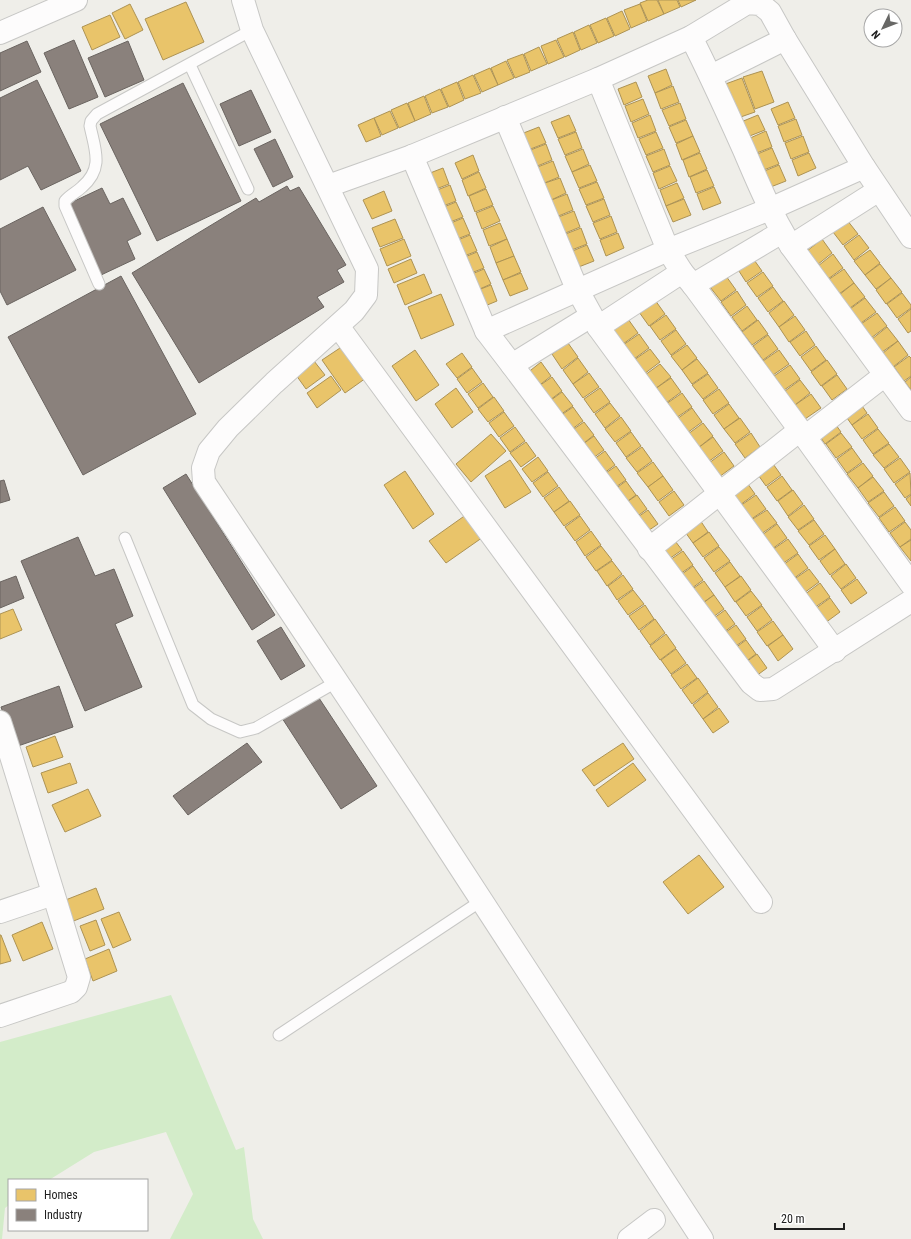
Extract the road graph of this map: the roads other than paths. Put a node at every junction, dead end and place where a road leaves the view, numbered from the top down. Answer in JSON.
{"nodes":[{"id":1,"x":76,"y":0,"type":"edge"},
{"id":2,"x":243,"y":0,"type":"edge"},
{"id":3,"x":252,"y":30,"type":"junction"},
{"id":4,"x":0,"y":33,"type":"edge"},
{"id":5,"x":691,"y":37,"type":"junction"},
{"id":6,"x":785,"y":39,"type":"junction"},
{"id":7,"x":190,"y":65,"type":"junction"},
{"id":8,"x":711,"y":76,"type":"junction"},
{"id":9,"x":598,"y":79,"type":"junction"},
{"id":10,"x":505,"y":117,"type":"junction"},
{"id":11,"x":412,"y":156,"type":"junction"},
{"id":12,"x":864,"y":167,"type":"junction"},
{"id":13,"x":328,"y":186,"type":"junction"},
{"id":14,"x":248,"y":189,"type":"dead end"},
{"id":15,"x":879,"y":190,"type":"junction"},
{"id":16,"x":770,"y":209,"type":"junction"},
{"id":17,"x":911,"y":237,"type":"edge"},
{"id":18,"x":787,"y":239,"type":"junction"},
{"id":19,"x":668,"y":250,"type":"junction"},
{"id":20,"x":688,"y":278,"type":"junction"},
{"id":21,"x":99,"y":284,"type":"dead end"},
{"id":22,"x":577,"y":289,"type":"junction"},
{"id":23,"x":595,"y":322,"type":"junction"},
{"id":24,"x":338,"y":326,"type":"junction"},
{"id":25,"x":486,"y":331,"type":"junction"},
{"id":26,"x":512,"y":365,"type":"junction"},
{"id":27,"x":885,"y":375,"type":"junction"},
{"id":28,"x":911,"y":410,"type":"edge"},
{"id":29,"x":803,"y":433,"type":"junction"},
{"id":30,"x":720,"y":494,"type":"junction"},
{"id":31,"x":125,"y":538,"type":"dead end"},
{"id":32,"x":649,"y":549,"type":"junction"},
{"id":33,"x":911,"y":584,"type":"edge"},
{"id":34,"x":911,"y":601,"type":"edge"},
{"id":35,"x":835,"y":651,"type":"junction"},
{"id":36,"x":336,"y":682,"type":"junction"},
{"id":37,"x":0,"y":722,"type":"edge"},
{"id":38,"x":6,"y":758,"type":"edge"},
{"id":39,"x":53,"y":894,"type":"junction"},
{"id":40,"x":481,"y":901,"type":"junction"},
{"id":41,"x":761,"y":902,"type":"dead end"},
{"id":42,"x":0,"y":912,"type":"edge"},
{"id":43,"x":0,"y":1016,"type":"edge"},
{"id":44,"x":279,"y":1035,"type":"dead end"},
{"id":45,"x":654,"y":1220,"type":"dead end"},
{"id":46,"x":630,"y":1239,"type":"edge"},
{"id":47,"x":702,"y":1239,"type":"edge"}],
"edges":[{"from":1,"to":4,"type":"street"},
{"from":2,"to":3,"type":"street"},
{"from":3,"to":7,"type":"lane"},
{"from":3,"to":13,"type":"street"},
{"from":5,"to":6,"type":"street"},
{"from":5,"to":8,"type":"street"},
{"from":5,"to":9,"type":"street"},
{"from":6,"to":8,"type":"street"},
{"from":6,"to":12,"type":"street"},
{"from":7,"to":14,"type":"lane"},
{"from":7,"to":21,"type":"lane"},
{"from":8,"to":16,"type":"street"},
{"from":9,"to":10,"type":"street"},
{"from":9,"to":19,"type":"street"},
{"from":10,"to":11,"type":"street"},
{"from":10,"to":22,"type":"street"},
{"from":11,"to":13,"type":"street"},
{"from":11,"to":25,"type":"street"},
{"from":12,"to":15,"type":"street"},
{"from":12,"to":16,"type":"street"},
{"from":13,"to":24,"type":"street"},
{"from":15,"to":17,"type":"street"},
{"from":15,"to":18,"type":"street"},
{"from":16,"to":18,"type":"street"},
{"from":16,"to":19,"type":"street"},
{"from":18,"to":20,"type":"street"},
{"from":18,"to":27,"type":"street"},
{"from":19,"to":20,"type":"street"},
{"from":19,"to":22,"type":"street"},
{"from":20,"to":23,"type":"street"},
{"from":20,"to":29,"type":"street"},
{"from":22,"to":23,"type":"street"},
{"from":22,"to":25,"type":"street"},
{"from":23,"to":26,"type":"street"},
{"from":23,"to":30,"type":"street"},
{"from":24,"to":36,"type":"street"},
{"from":24,"to":41,"type":"street"},
{"from":25,"to":26,"type":"street"},
{"from":26,"to":32,"type":"street"},
{"from":27,"to":28,"type":"street"},
{"from":27,"to":29,"type":"street"},
{"from":29,"to":30,"type":"street"},
{"from":29,"to":33,"type":"street"},
{"from":30,"to":32,"type":"street"},
{"from":30,"to":35,"type":"street"},
{"from":31,"to":36,"type":"lane"},
{"from":32,"to":35,"type":"street"},
{"from":34,"to":35,"type":"street"},
{"from":36,"to":40,"type":"street"},
{"from":37,"to":38,"type":"street"},
{"from":38,"to":39,"type":"street"},
{"from":39,"to":42,"type":"street"},
{"from":39,"to":43,"type":"street"},
{"from":40,"to":44,"type":"lane"},
{"from":40,"to":47,"type":"street"},
{"from":45,"to":46,"type":"street"}]}
